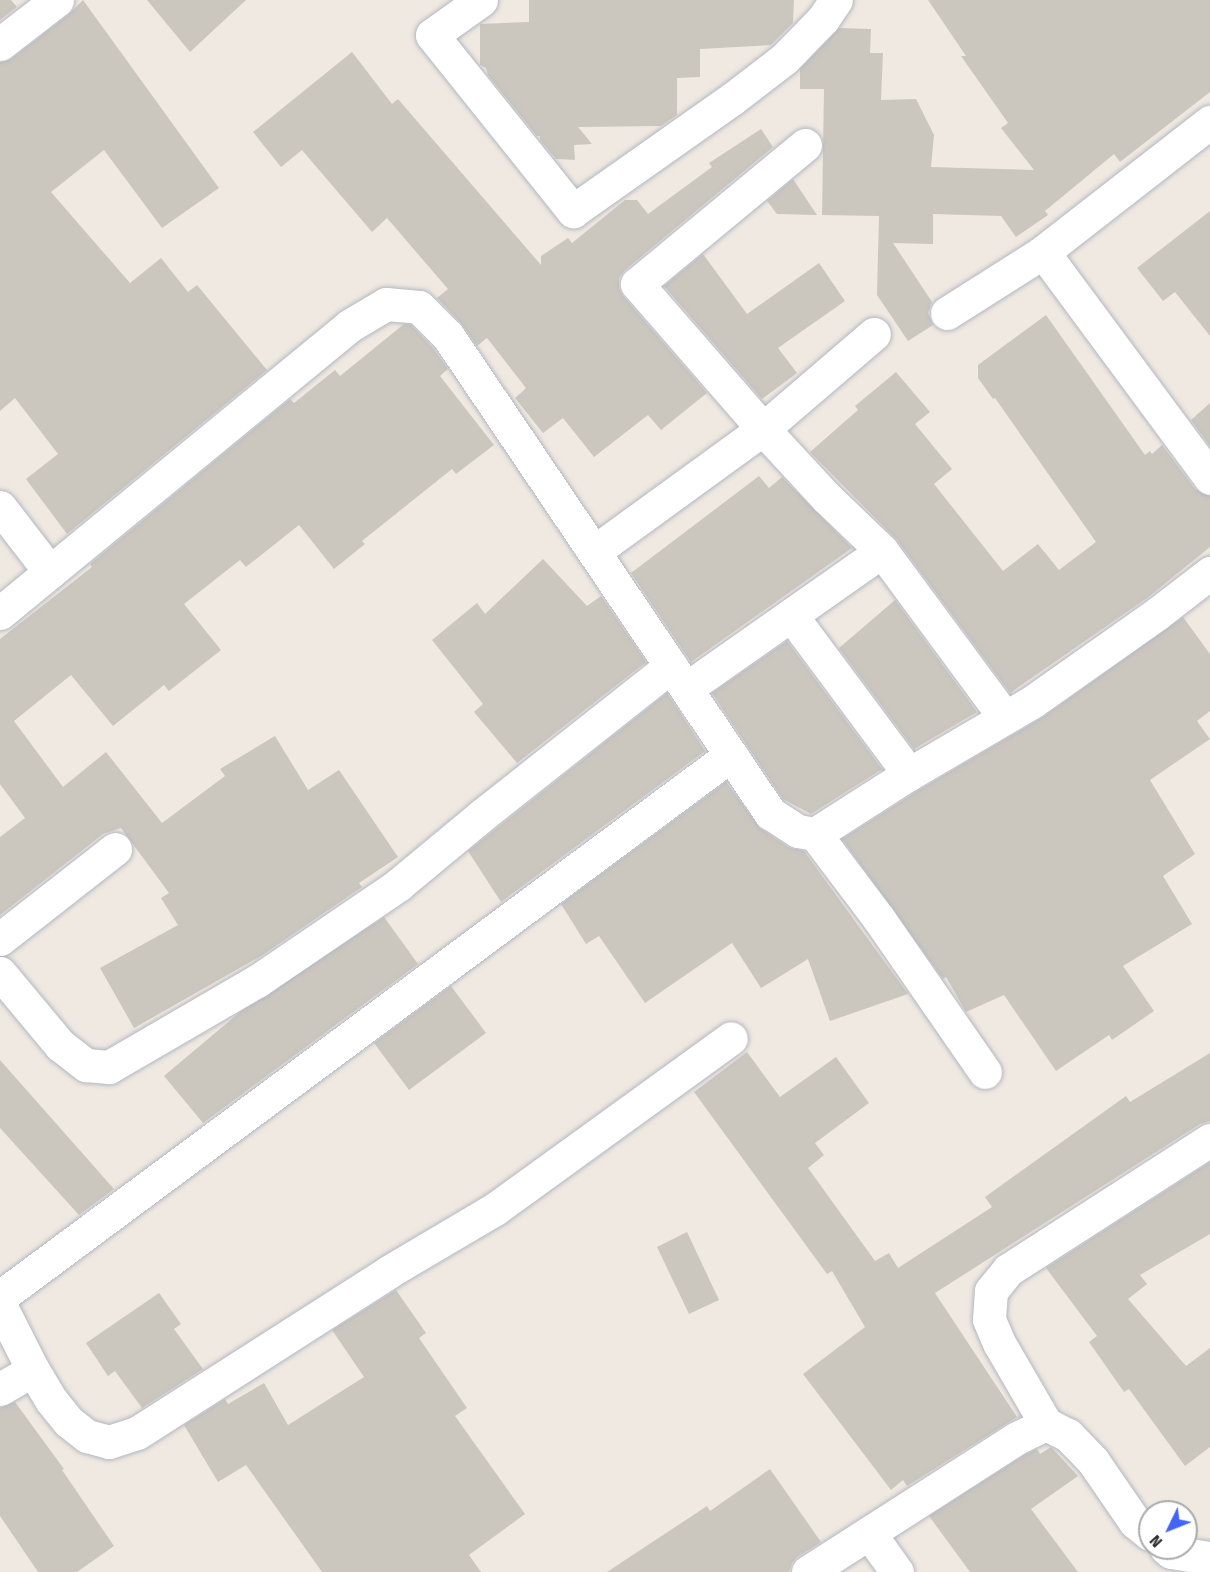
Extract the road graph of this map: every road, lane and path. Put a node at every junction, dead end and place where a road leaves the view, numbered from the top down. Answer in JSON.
{"nodes":[{"id":1,"x":57,"y":0,"type":"edge"},
{"id":2,"x":481,"y":0,"type":"edge"},
{"id":3,"x":836,"y":0,"type":"edge"},
{"id":4,"x":0,"y":44,"type":"edge"},
{"id":5,"x":1210,"y":122,"type":"edge"},
{"id":6,"x":805,"y":145,"type":"dead end"},
{"id":7,"x":1043,"y":252,"type":"junction"},
{"id":8,"x":947,"y":313,"type":"dead end"},
{"id":9,"x":874,"y":334,"type":"dead end"},
{"id":10,"x":763,"y":429,"type":"junction"},
{"id":11,"x":1210,"y":478,"type":"edge"},
{"id":12,"x":0,"y":507,"type":"edge"},
{"id":13,"x":595,"y":550,"type":"junction"},
{"id":14,"x":882,"y":551,"type":"junction"},
{"id":15,"x":50,"y":572,"type":"junction"},
{"id":16,"x":1210,"y":573,"type":"edge"},
{"id":17,"x":0,"y":614,"type":"edge"},
{"id":18,"x":791,"y":615,"type":"junction"},
{"id":19,"x":679,"y":677,"type":"junction"},
{"id":20,"x":1005,"y":718,"type":"junction"},
{"id":21,"x":731,"y":755,"type":"junction"},
{"id":22,"x":909,"y":774,"type":"junction"},
{"id":23,"x":814,"y":834,"type":"junction"},
{"id":24,"x":115,"y":849,"type":"dead end"},
{"id":25,"x":0,"y":939,"type":"edge"},
{"id":26,"x":0,"y":973,"type":"edge"},
{"id":27,"x":731,"y":1038,"type":"dead end"},
{"id":28,"x":985,"y":1072,"type":"dead end"},
{"id":29,"x":1210,"y":1140,"type":"edge"},
{"id":30,"x":0,"y":1297,"type":"edge"},
{"id":31,"x":0,"y":1305,"type":"edge"},
{"id":32,"x":33,"y":1370,"type":"junction"},
{"id":33,"x":0,"y":1389,"type":"edge"},
{"id":34,"x":1046,"y":1425,"type":"junction"},
{"id":35,"x":1138,"y":1524,"type":"edge"},
{"id":36,"x":869,"y":1533,"type":"junction"},
{"id":37,"x":808,"y":1572,"type":"edge"},
{"id":38,"x":897,"y":1572,"type":"edge"}],
"edges":[{"from":1,"to":4,"type":"street"},
{"from":2,"to":3,"type":"street"},
{"from":5,"to":7,"type":"street"},
{"from":6,"to":10,"type":"street"},
{"from":7,"to":8,"type":"street"},
{"from":7,"to":11,"type":"street"},
{"from":9,"to":10,"type":"street"},
{"from":10,"to":13,"type":"street"},
{"from":10,"to":14,"type":"street"},
{"from":12,"to":15,"type":"street"},
{"from":13,"to":15,"type":"street"},
{"from":13,"to":19,"type":"street"},
{"from":14,"to":18,"type":"street"},
{"from":14,"to":20,"type":"street"},
{"from":15,"to":17,"type":"street"},
{"from":16,"to":20,"type":"street"},
{"from":18,"to":19,"type":"street"},
{"from":18,"to":22,"type":"street"},
{"from":19,"to":21,"type":"street"},
{"from":19,"to":26,"type":"street"},
{"from":20,"to":22,"type":"street"},
{"from":21,"to":23,"type":"street"},
{"from":21,"to":30,"type":"street"},
{"from":22,"to":23,"type":"street"},
{"from":23,"to":28,"type":"street"},
{"from":24,"to":25,"type":"street"},
{"from":27,"to":32,"type":"street"},
{"from":29,"to":34,"type":"street"},
{"from":31,"to":32,"type":"street"},
{"from":32,"to":33,"type":"street"},
{"from":34,"to":35,"type":"street"},
{"from":34,"to":36,"type":"street"},
{"from":36,"to":37,"type":"street"},
{"from":36,"to":38,"type":"street"}]}
